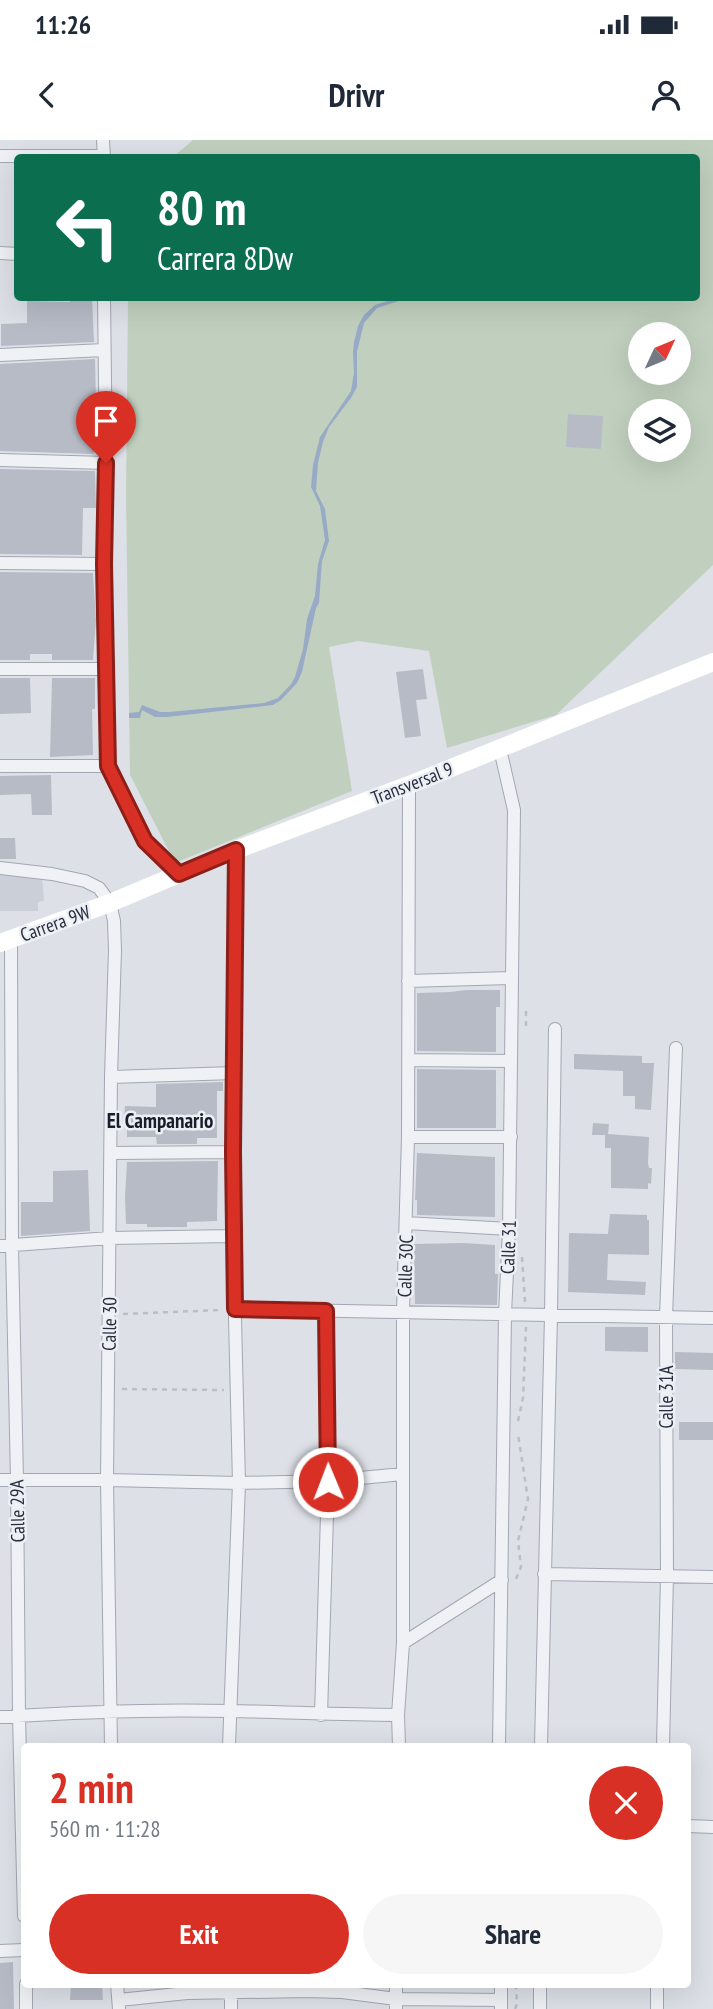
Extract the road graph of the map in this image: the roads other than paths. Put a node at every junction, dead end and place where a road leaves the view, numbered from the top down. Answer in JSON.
{"nodes":[{"id":1,"x":104,"y":301,"type":"edge"},
{"id":2,"x":104,"y":350,"type":"junction"},
{"id":3,"x":0,"y":355,"type":"edge"},
{"id":4,"x":0,"y":460,"type":"edge"},
{"id":5,"x":106,"y":463,"type":"junction"},
{"id":6,"x":0,"y":563,"type":"edge"},
{"id":7,"x":104,"y":564,"type":"junction"},
{"id":8,"x":713,"y":662,"type":"edge"},
{"id":9,"x":0,"y":669,"type":"edge"},
{"id":10,"x":107,"y":669,"type":"junction"},
{"id":11,"x":500,"y":749,"type":"junction"},
{"id":12,"x":0,"y":766,"type":"edge"},
{"id":13,"x":108,"y":766,"type":"junction"},
{"id":14,"x":408,"y":785,"type":"junction"},
{"id":15,"x":236,"y":850,"type":"junction"},
{"id":16,"x":0,"y":868,"type":"edge"},
{"id":17,"x":179,"y":874,"type":"junction"},
{"id":18,"x":110,"y":903,"type":"junction"},
{"id":19,"x":5,"y":941,"type":"edge"},
{"id":20,"x":512,"y":978,"type":"junction"},
{"id":21,"x":408,"y":981,"type":"junction"},
{"id":22,"x":555,"y":1029,"type":"dead end"},
{"id":23,"x":676,"y":1048,"type":"dead end"},
{"id":24,"x":408,"y":1060,"type":"junction"},
{"id":25,"x":511,"y":1061,"type":"junction"},
{"id":26,"x":234,"y":1073,"type":"junction"},
{"id":27,"x":111,"y":1077,"type":"junction"},
{"id":28,"x":408,"y":1137,"type":"junction"},
{"id":29,"x":511,"y":1137,"type":"junction"},
{"id":30,"x":233,"y":1152,"type":"junction"},
{"id":31,"x":112,"y":1153,"type":"junction"},
{"id":32,"x":406,"y":1223,"type":"junction"},
{"id":33,"x":509,"y":1229,"type":"junction"},
{"id":34,"x":233,"y":1236,"type":"junction"},
{"id":35,"x":110,"y":1238,"type":"junction"},
{"id":36,"x":6,"y":1246,"type":"edge"},
{"id":37,"x":235,"y":1309,"type":"junction"},
{"id":38,"x":326,"y":1311,"type":"junction"},
{"id":39,"x":403,"y":1312,"type":"junction"},
{"id":40,"x":506,"y":1314,"type":"junction"},
{"id":41,"x":551,"y":1315,"type":"junction"},
{"id":42,"x":666,"y":1317,"type":"junction"},
{"id":43,"x":713,"y":1318,"type":"edge"},
{"id":44,"x":403,"y":1474,"type":"junction"},
{"id":45,"x":0,"y":1480,"type":"edge"},
{"id":46,"x":17,"y":1480,"type":"junction"},
{"id":47,"x":107,"y":1480,"type":"junction"},
{"id":48,"x":328,"y":1482,"type":"junction"},
{"id":49,"x":239,"y":1483,"type":"junction"},
{"id":50,"x":544,"y":1574,"type":"junction"},
{"id":51,"x":667,"y":1576,"type":"junction"},
{"id":52,"x":713,"y":1577,"type":"edge"},
{"id":53,"x":502,"y":1580,"type":"junction"},
{"id":54,"x":403,"y":1643,"type":"junction"},
{"id":55,"x":230,"y":1711,"type":"junction"},
{"id":56,"x":111,"y":1712,"type":"junction"},
{"id":57,"x":321,"y":1715,"type":"junction"},
{"id":58,"x":398,"y":1715,"type":"junction"},
{"id":59,"x":19,"y":1716,"type":"junction"},
{"id":60,"x":0,"y":1717,"type":"edge"},
{"id":61,"x":111,"y":1743,"type":"edge"},
{"id":62,"x":229,"y":1743,"type":"edge"},
{"id":63,"x":399,"y":1743,"type":"edge"},
{"id":64,"x":499,"y":1743,"type":"edge"},
{"id":65,"x":541,"y":1743,"type":"edge"},
{"id":66,"x":663,"y":1743,"type":"edge"},
{"id":67,"x":21,"y":1796,"type":"edge"},
{"id":68,"x":691,"y":1826,"type":"edge"},
{"id":69,"x":713,"y":1827,"type":"edge"},
{"id":70,"x":21,"y":1950,"type":"edge"},
{"id":71,"x":0,"y":1951,"type":"edge"},
{"id":72,"x":26,"y":1988,"type":"edge"},
{"id":73,"x":228,"y":1988,"type":"edge"},
{"id":74,"x":315,"y":1988,"type":"edge"},
{"id":75,"x":540,"y":1988,"type":"edge"},
{"id":76,"x":657,"y":1988,"type":"edge"},
{"id":77,"x":396,"y":2004,"type":"edge"},
{"id":78,"x":119,"y":2005,"type":"edge"},
{"id":79,"x":501,"y":2005,"type":"edge"},
{"id":80,"x":26,"y":2009,"type":"edge"},
{"id":81,"x":231,"y":2009,"type":"edge"},
{"id":82,"x":540,"y":2009,"type":"edge"},
{"id":83,"x":657,"y":2009,"type":"edge"}],
"edges":[{"from":1,"to":2,"type":"street"},
{"from":2,"to":3,"type":"street"},
{"from":2,"to":5,"type":"street"},
{"from":4,"to":5,"type":"street"},
{"from":5,"to":7,"type":"street"},
{"from":6,"to":7,"type":"street"},
{"from":7,"to":10,"type":"street"},
{"from":8,"to":11,"type":"main road","name":"Transversal 9"},
{"from":9,"to":10,"type":"street"},
{"from":10,"to":13,"type":"street"},
{"from":11,"to":14,"type":"main road","name":"Transversal 9"},
{"from":11,"to":20,"type":"street","name":"Calle 31"},
{"from":12,"to":13,"type":"street"},
{"from":13,"to":17,"type":"street"},
{"from":14,"to":15,"type":"main road","name":"Transversal 9"},
{"from":14,"to":21,"type":"street","name":"Calle 30C"},
{"from":15,"to":17,"type":"main road","name":"Transversal 9"},
{"from":15,"to":26,"type":"street"},
{"from":16,"to":18,"type":"street"},
{"from":17,"to":18,"type":"main road","name":"Transversal 9"},
{"from":18,"to":19,"type":"main road","name":"Carrera 9W"},
{"from":18,"to":27,"type":"street","name":"Calle 30"},
{"from":19,"to":36,"type":"street","name":"Calle 29A"},
{"from":20,"to":21,"type":"street"},
{"from":20,"to":25,"type":"street","name":"Calle 31"},
{"from":21,"to":24,"type":"street","name":"Calle 30C"},
{"from":22,"to":41,"type":"street"},
{"from":23,"to":42,"type":"street","name":"Calle 31A"},
{"from":24,"to":25,"type":"street"},
{"from":24,"to":28,"type":"street","name":"Calle 30C"},
{"from":25,"to":29,"type":"street","name":"Calle 31"},
{"from":26,"to":27,"type":"street"},
{"from":26,"to":30,"type":"street"},
{"from":27,"to":31,"type":"street","name":"Calle 30"},
{"from":28,"to":29,"type":"street"},
{"from":28,"to":32,"type":"street","name":"Calle 30C"},
{"from":29,"to":33,"type":"street","name":"Calle 31"},
{"from":30,"to":31,"type":"street"},
{"from":30,"to":34,"type":"street"},
{"from":31,"to":35,"type":"street","name":"Calle 30"},
{"from":32,"to":33,"type":"street"},
{"from":32,"to":39,"type":"street","name":"Calle 30C"},
{"from":33,"to":40,"type":"street","name":"Calle 31"},
{"from":34,"to":35,"type":"street"},
{"from":34,"to":37,"type":"street"},
{"from":35,"to":36,"type":"street"},
{"from":35,"to":47,"type":"street","name":"Calle 30"},
{"from":36,"to":46,"type":"street","name":"Calle 29A"},
{"from":37,"to":38,"type":"street"},
{"from":37,"to":49,"type":"street"},
{"from":38,"to":39,"type":"street"},
{"from":38,"to":48,"type":"street"},
{"from":39,"to":40,"type":"street"},
{"from":39,"to":44,"type":"street","name":"Calle 30C"},
{"from":40,"to":41,"type":"street"},
{"from":40,"to":53,"type":"street","name":"Calle 31"},
{"from":41,"to":42,"type":"street"},
{"from":41,"to":50,"type":"street"},
{"from":42,"to":43,"type":"street"},
{"from":42,"to":51,"type":"street","name":"Calle 31A"},
{"from":44,"to":48,"type":"street"},
{"from":44,"to":54,"type":"street","name":"Calle 30C"},
{"from":45,"to":46,"type":"street"},
{"from":46,"to":47,"type":"street"},
{"from":46,"to":59,"type":"street","name":"Calle 29A"},
{"from":47,"to":49,"type":"street"},
{"from":47,"to":56,"type":"street","name":"Calle 30"},
{"from":48,"to":49,"type":"street"},
{"from":48,"to":57,"type":"street"},
{"from":49,"to":55,"type":"street"},
{"from":50,"to":51,"type":"street"},
{"from":50,"to":65,"type":"street"},
{"from":51,"to":52,"type":"street"},
{"from":51,"to":66,"type":"street","name":"Calle 31A"},
{"from":53,"to":54,"type":"street"},
{"from":53,"to":64,"type":"street","name":"Calle 31"},
{"from":54,"to":58,"type":"street","name":"Calle 30C"},
{"from":55,"to":56,"type":"street"},
{"from":55,"to":57,"type":"street"},
{"from":55,"to":62,"type":"street"},
{"from":56,"to":59,"type":"street"},
{"from":56,"to":61,"type":"street","name":"Calle 30"},
{"from":57,"to":58,"type":"street"},
{"from":58,"to":63,"type":"street","name":"Calle 30C"},
{"from":59,"to":60,"type":"street"},
{"from":59,"to":67,"type":"street","name":"Calle 29A"},
{"from":68,"to":69,"type":"street"},
{"from":70,"to":71,"type":"street"},
{"from":72,"to":80,"type":"street"},
{"from":73,"to":74,"type":"street"},
{"from":73,"to":78,"type":"street"},
{"from":73,"to":81,"type":"street"},
{"from":74,"to":77,"type":"street"},
{"from":75,"to":82,"type":"street"},
{"from":76,"to":83,"type":"street"},
{"from":77,"to":79,"type":"street"}]}
